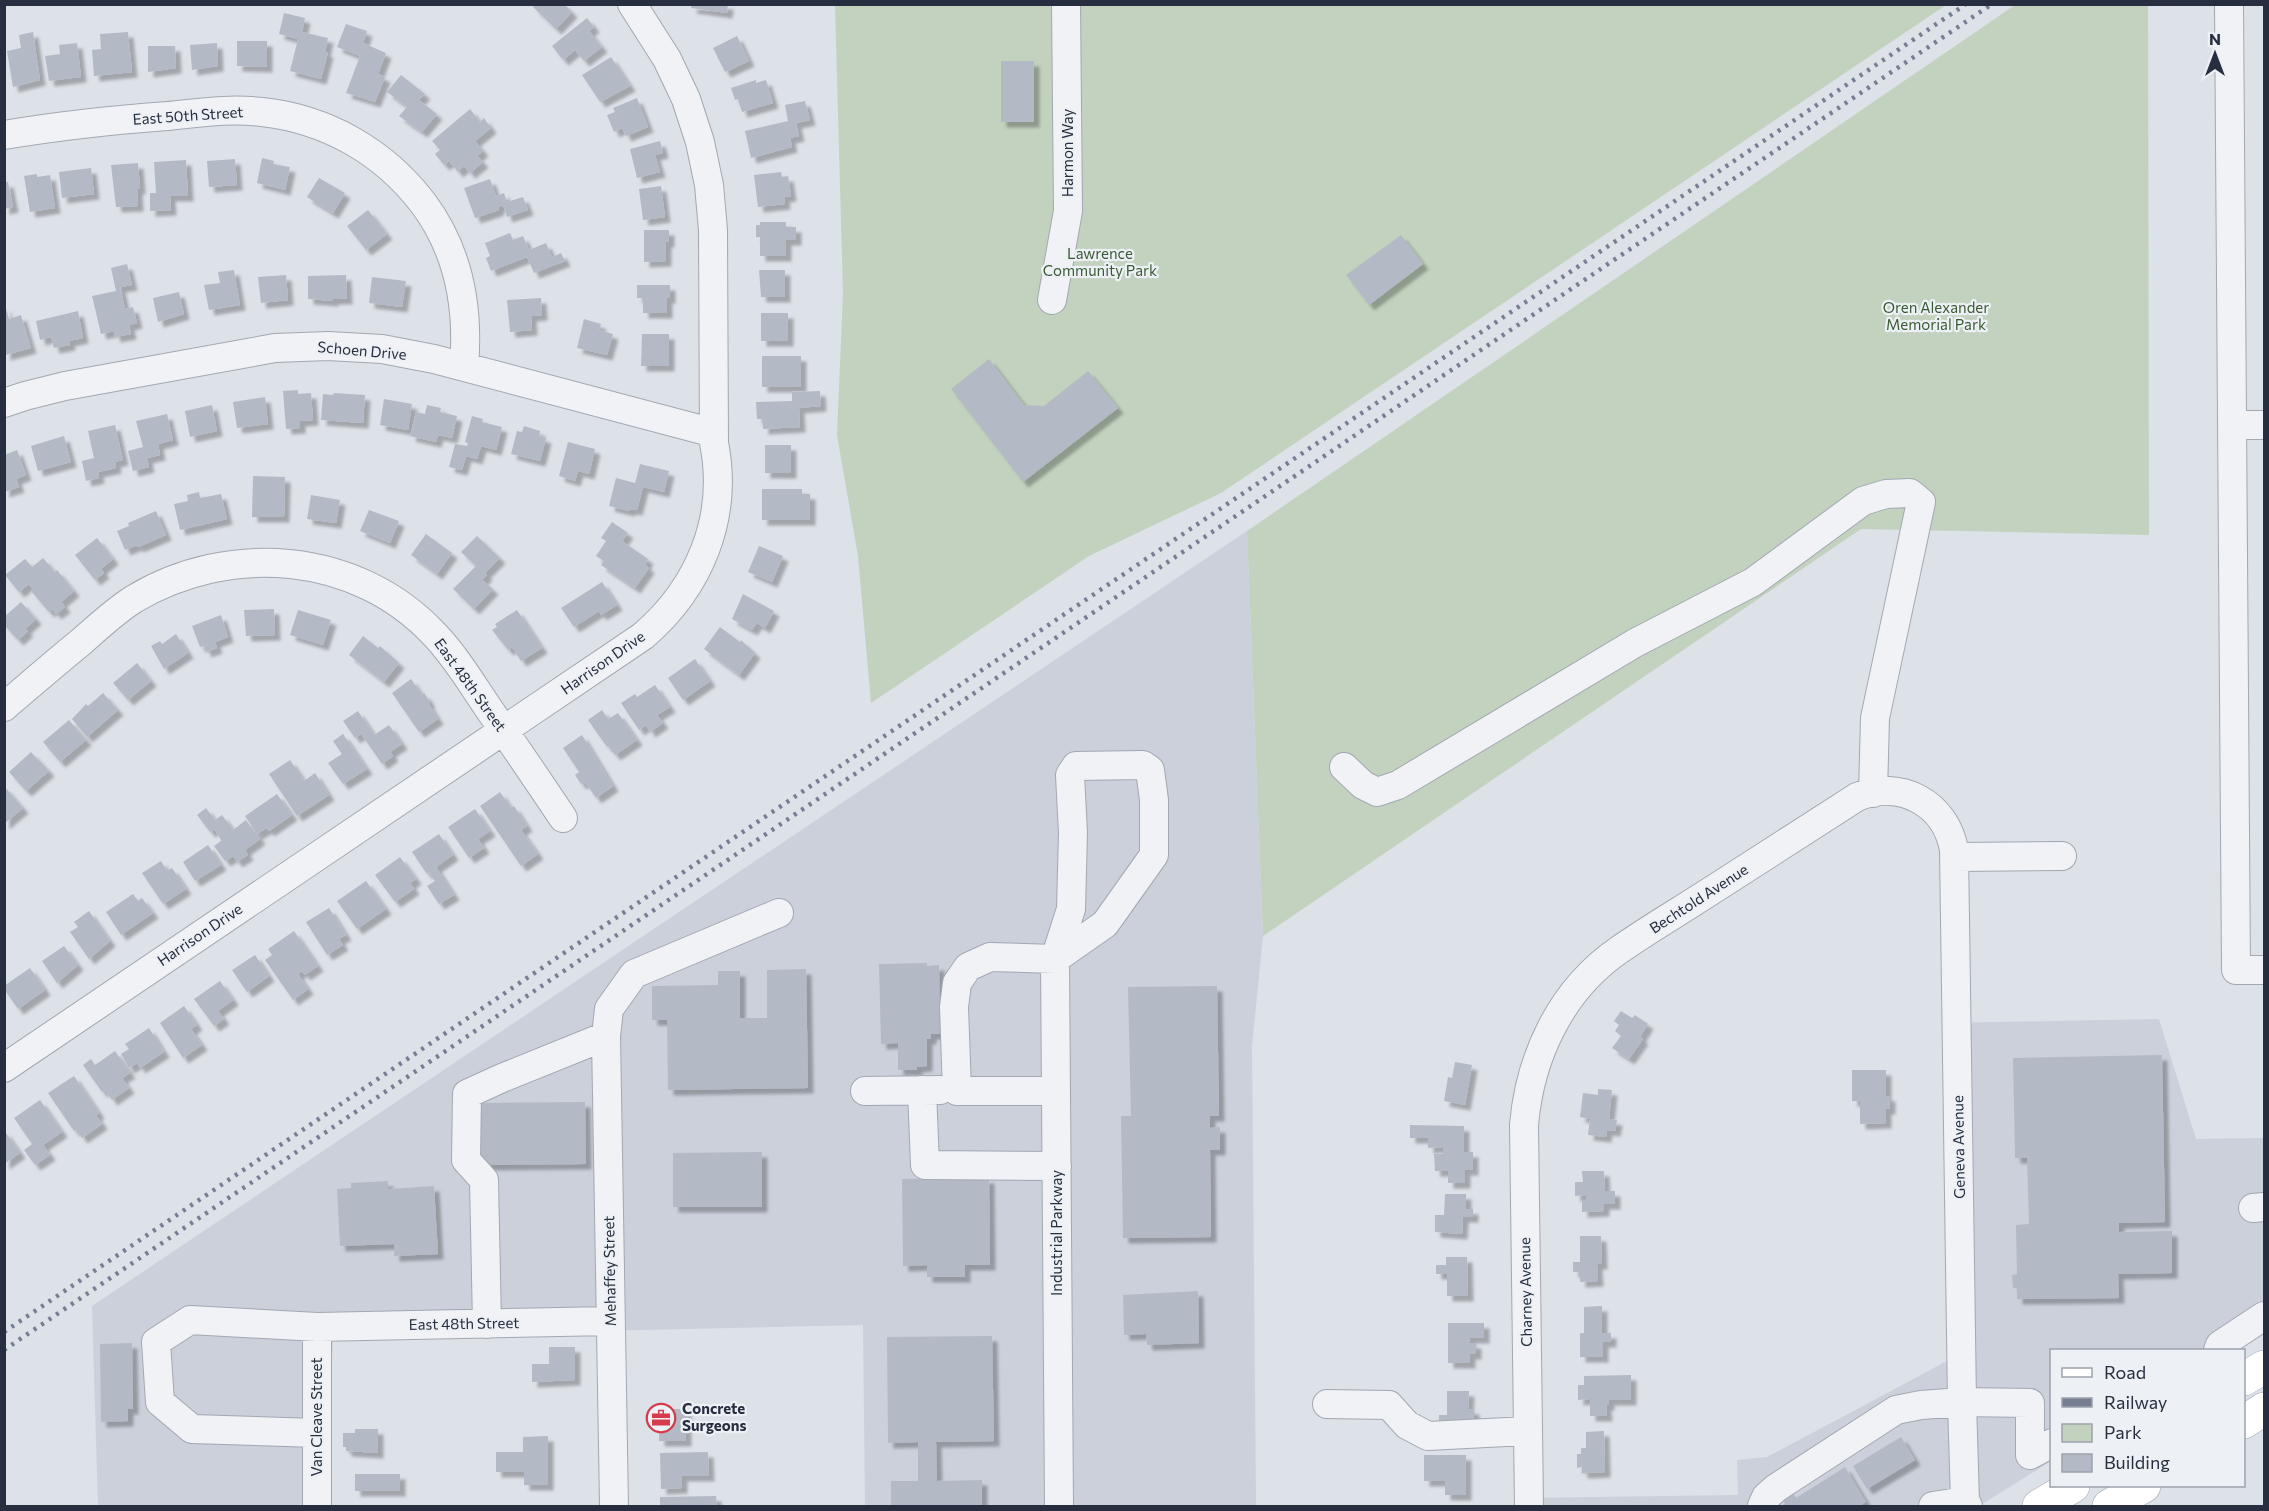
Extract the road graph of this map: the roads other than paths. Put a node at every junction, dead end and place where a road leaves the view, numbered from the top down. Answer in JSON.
{"nodes":[{"id":1,"x":632,"y":4,"type":"edge"},
{"id":2,"x":1066,"y":4,"type":"edge"},
{"id":3,"x":2229,"y":4,"type":"edge"},
{"id":4,"x":4,"y":135,"type":"edge"},
{"id":5,"x":1052,"y":300,"type":"dead end"},
{"id":6,"x":464,"y":366,"type":"junction"},
{"id":7,"x":4,"y":404,"type":"edge"},
{"id":8,"x":2232,"y":426,"type":"junction"},
{"id":9,"x":2265,"y":426,"type":"edge"},
{"id":10,"x":714,"y":434,"type":"junction"},
{"id":11,"x":4,"y":707,"type":"edge"},
{"id":12,"x":504,"y":731,"type":"junction"},
{"id":13,"x":1344,"y":767,"type":"dead end"},
{"id":14,"x":1873,"y":793,"type":"junction"},
{"id":15,"x":1920,"y":800,"type":"joint"},
{"id":16,"x":563,"y":818,"type":"dead end"},
{"id":17,"x":2062,"y":856,"type":"dead end"},
{"id":18,"x":1955,"y":857,"type":"junction"},
{"id":19,"x":779,"y":913,"type":"dead end"},
{"id":20,"x":1056,"y":959,"type":"junction"},
{"id":21,"x":2265,"y":970,"type":"edge"},
{"id":22,"x":606,"y":1036,"type":"junction"},
{"id":23,"x":4,"y":1068,"type":"edge"},
{"id":24,"x":1531,"y":1078,"type":"joint"},
{"id":25,"x":922,"y":1090,"type":"junction"},
{"id":26,"x":865,"y":1091,"type":"dead end"},
{"id":27,"x":957,"y":1091,"type":"junction"},
{"id":28,"x":1056,"y":1091,"type":"junction"},
{"id":29,"x":1057,"y":1166,"type":"junction"},
{"id":30,"x":2265,"y":1316,"type":"edge"},
{"id":31,"x":610,"y":1321,"type":"junction"},
{"id":32,"x":487,"y":1324,"type":"junction"},
{"id":33,"x":316,"y":1328,"type":"junction"},
{"id":34,"x":2218,"y":1349,"type":"edge"},
{"id":35,"x":2265,"y":1366,"type":"edge"},
{"id":36,"x":2245,"y":1378,"type":"edge"},
{"id":37,"x":1962,"y":1402,"type":"junction"},
{"id":38,"x":1327,"y":1404,"type":"dead end"},
{"id":39,"x":1528,"y":1431,"type":"junction"},
{"id":40,"x":317,"y":1433,"type":"junction"},
{"id":41,"x":2050,"y":1444,"type":"edge"},
{"id":42,"x":2070,"y":1487,"type":"edge"},
{"id":43,"x":1967,"y":1504,"type":"edge"},
{"id":44,"x":317,"y":1506,"type":"edge"},
{"id":45,"x":614,"y":1506,"type":"edge"},
{"id":46,"x":1059,"y":1506,"type":"edge"},
{"id":47,"x":1529,"y":1506,"type":"edge"},
{"id":48,"x":1762,"y":1506,"type":"edge"},
{"id":49,"x":1933,"y":1506,"type":"edge"},
{"id":50,"x":2039,"y":1506,"type":"edge"}],
"edges":[{"from":1,"to":10,"type":"street","name":"Harrison Drive"},
{"from":2,"to":5,"type":"street","name":"Harmon Way"},
{"from":3,"to":8,"type":"street"},
{"from":4,"to":6,"type":"street","name":"East 50th Street"},
{"from":6,"to":7,"type":"street","name":"Schoen Drive"},
{"from":6,"to":10,"type":"street","name":"Schoen Drive"},
{"from":8,"to":9,"type":"street"},
{"from":8,"to":21,"type":"street"},
{"from":10,"to":12,"type":"street","name":"Harrison Drive"},
{"from":11,"to":12,"type":"street","name":"East 48th Street"},
{"from":12,"to":16,"type":"street","name":"East 48th Street"},
{"from":12,"to":23,"type":"street","name":"Harrison Drive"},
{"from":13,"to":14,"type":"street"},
{"from":14,"to":15,"type":"street","name":"Bechtold Avenue"},
{"from":14,"to":24,"type":"street","name":"Bechtold Avenue"},
{"from":15,"to":18,"type":"street","name":"Geneva Avenue"},
{"from":17,"to":18,"type":"street"},
{"from":18,"to":37,"type":"street","name":"Geneva Avenue"},
{"from":19,"to":22,"type":"street","name":"Mehaffey Street"},
{"from":20,"to":20,"type":"street","name":"Industrial Parkway"},
{"from":20,"to":27,"type":"street"},
{"from":20,"to":28,"type":"street","name":"Industrial Parkway"},
{"from":22,"to":31,"type":"street","name":"Mehaffey Street"},
{"from":22,"to":32,"type":"street"},
{"from":24,"to":39,"type":"street","name":"Charney Avenue"},
{"from":25,"to":26,"type":"street"},
{"from":25,"to":27,"type":"street"},
{"from":25,"to":29,"type":"street"},
{"from":27,"to":28,"type":"street"},
{"from":28,"to":29,"type":"street","name":"Industrial Parkway"},
{"from":29,"to":46,"type":"street","name":"Industrial Parkway"},
{"from":30,"to":34,"type":"street"},
{"from":31,"to":32,"type":"street","name":"East 48th Street"},
{"from":31,"to":45,"type":"street","name":"Mehaffey Street"},
{"from":32,"to":33,"type":"street","name":"East 48th Street"},
{"from":33,"to":40,"type":"street","name":"Van Cleave Street"},
{"from":33,"to":40,"type":"street","name":"East 48th Street"},
{"from":35,"to":36,"type":"main road"},
{"from":37,"to":41,"type":"street"},
{"from":37,"to":43,"type":"street","name":"Geneva Avenue"},
{"from":37,"to":48,"type":"street"},
{"from":38,"to":39,"type":"street"},
{"from":39,"to":47,"type":"street","name":"Charney Avenue"},
{"from":40,"to":44,"type":"street","name":"Van Cleave Street"},
{"from":42,"to":50,"type":"main road"},
{"from":43,"to":49,"type":"street"}]}
